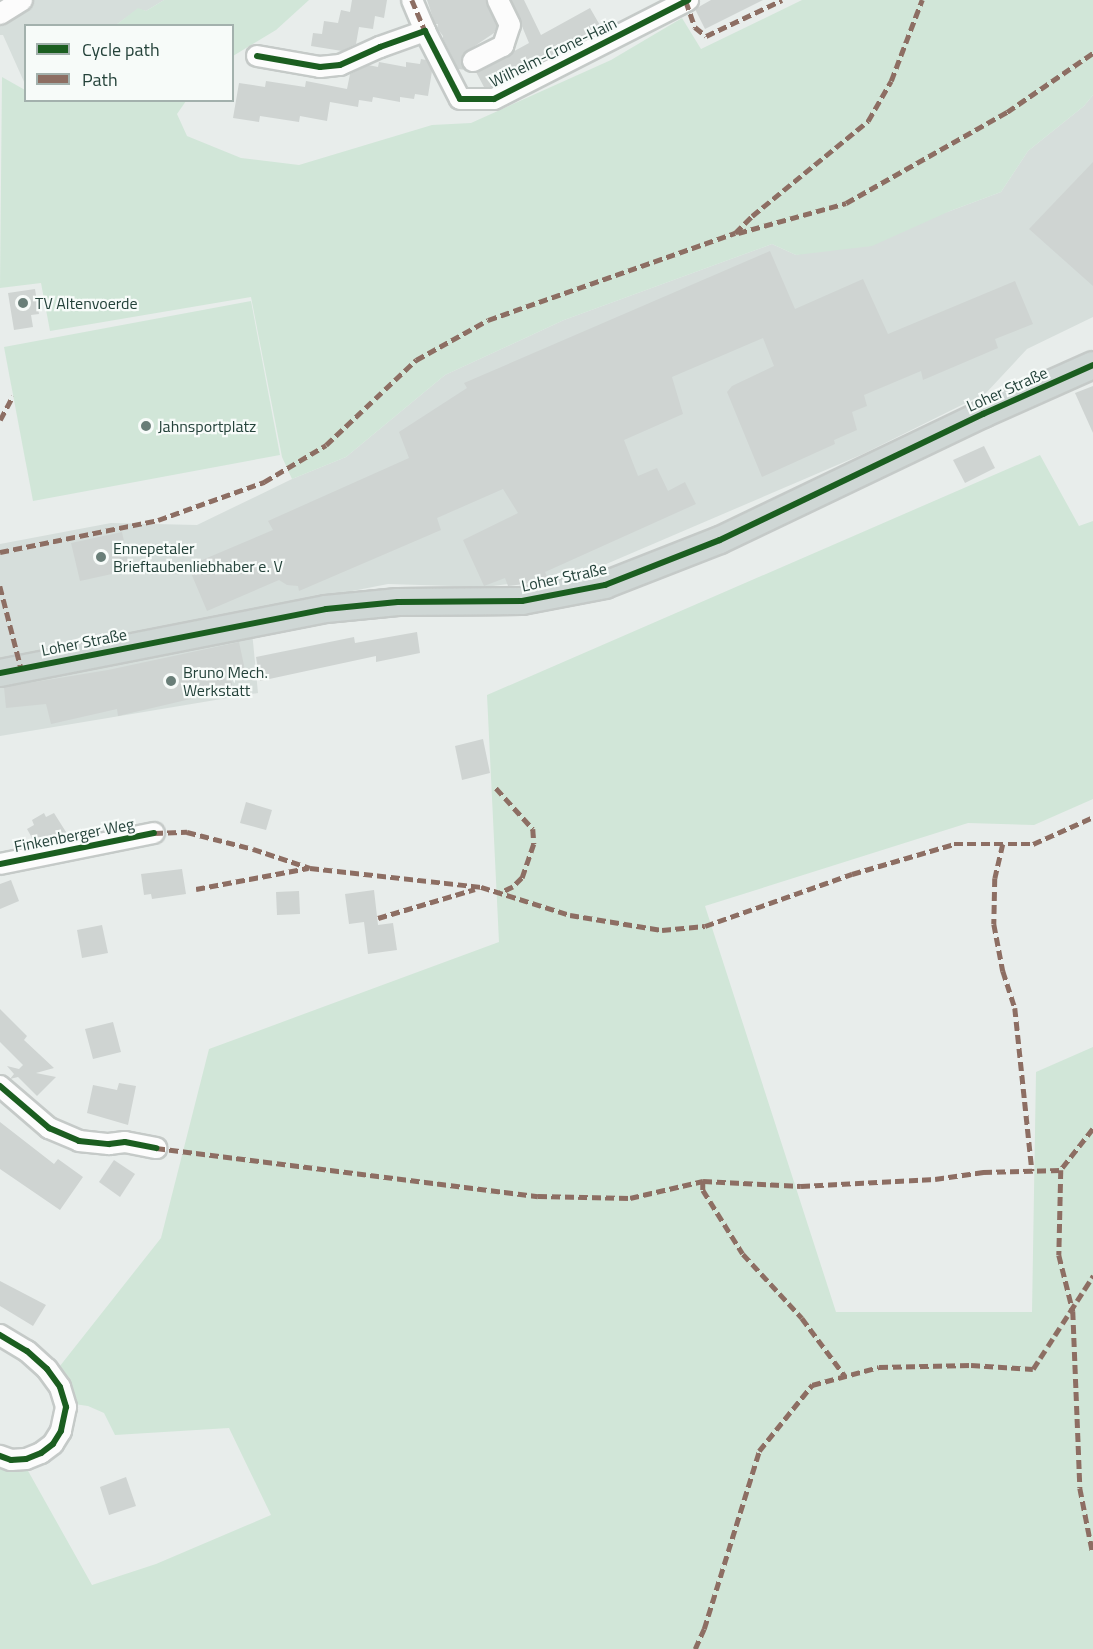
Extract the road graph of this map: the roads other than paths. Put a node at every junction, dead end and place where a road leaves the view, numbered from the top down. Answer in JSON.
{"nodes":[{"id":1,"x":22,"y":0,"type":"edge"},
{"id":2,"x":412,"y":0,"type":"edge"},
{"id":3,"x":498,"y":0,"type":"edge"},
{"id":4,"x":688,"y":0,"type":"edge"},
{"id":5,"x":0,"y":14,"type":"edge"},
{"id":6,"x":425,"y":31,"type":"junction"},
{"id":7,"x":257,"y":56,"type":"dead end"},
{"id":8,"x":473,"y":61,"type":"dead end"},
{"id":9,"x":1093,"y":365,"type":"edge"},
{"id":10,"x":0,"y":672,"type":"edge"},
{"id":11,"x":154,"y":833,"type":"dead end"},
{"id":12,"x":0,"y":864,"type":"edge"},
{"id":13,"x":0,"y":1086,"type":"edge"},
{"id":14,"x":156,"y":1148,"type":"dead end"},
{"id":15,"x":0,"y":1335,"type":"edge"},
{"id":16,"x":0,"y":1456,"type":"edge"}],
"edges":[{"from":1,"to":5,"type":"street"},
{"from":2,"to":6,"type":"street","name":"Wilhelm-Crone-Hain"},
{"from":3,"to":8,"type":"street"},
{"from":4,"to":6,"type":"street","name":"Wilhelm-Crone-Hain"},
{"from":6,"to":7,"type":"street"},
{"from":9,"to":10,"type":"main road","name":"Loher Straße"},
{"from":11,"to":12,"type":"street","name":"Finkenberger Weg"},
{"from":13,"to":14,"type":"street"},
{"from":15,"to":16,"type":"street"}]}
